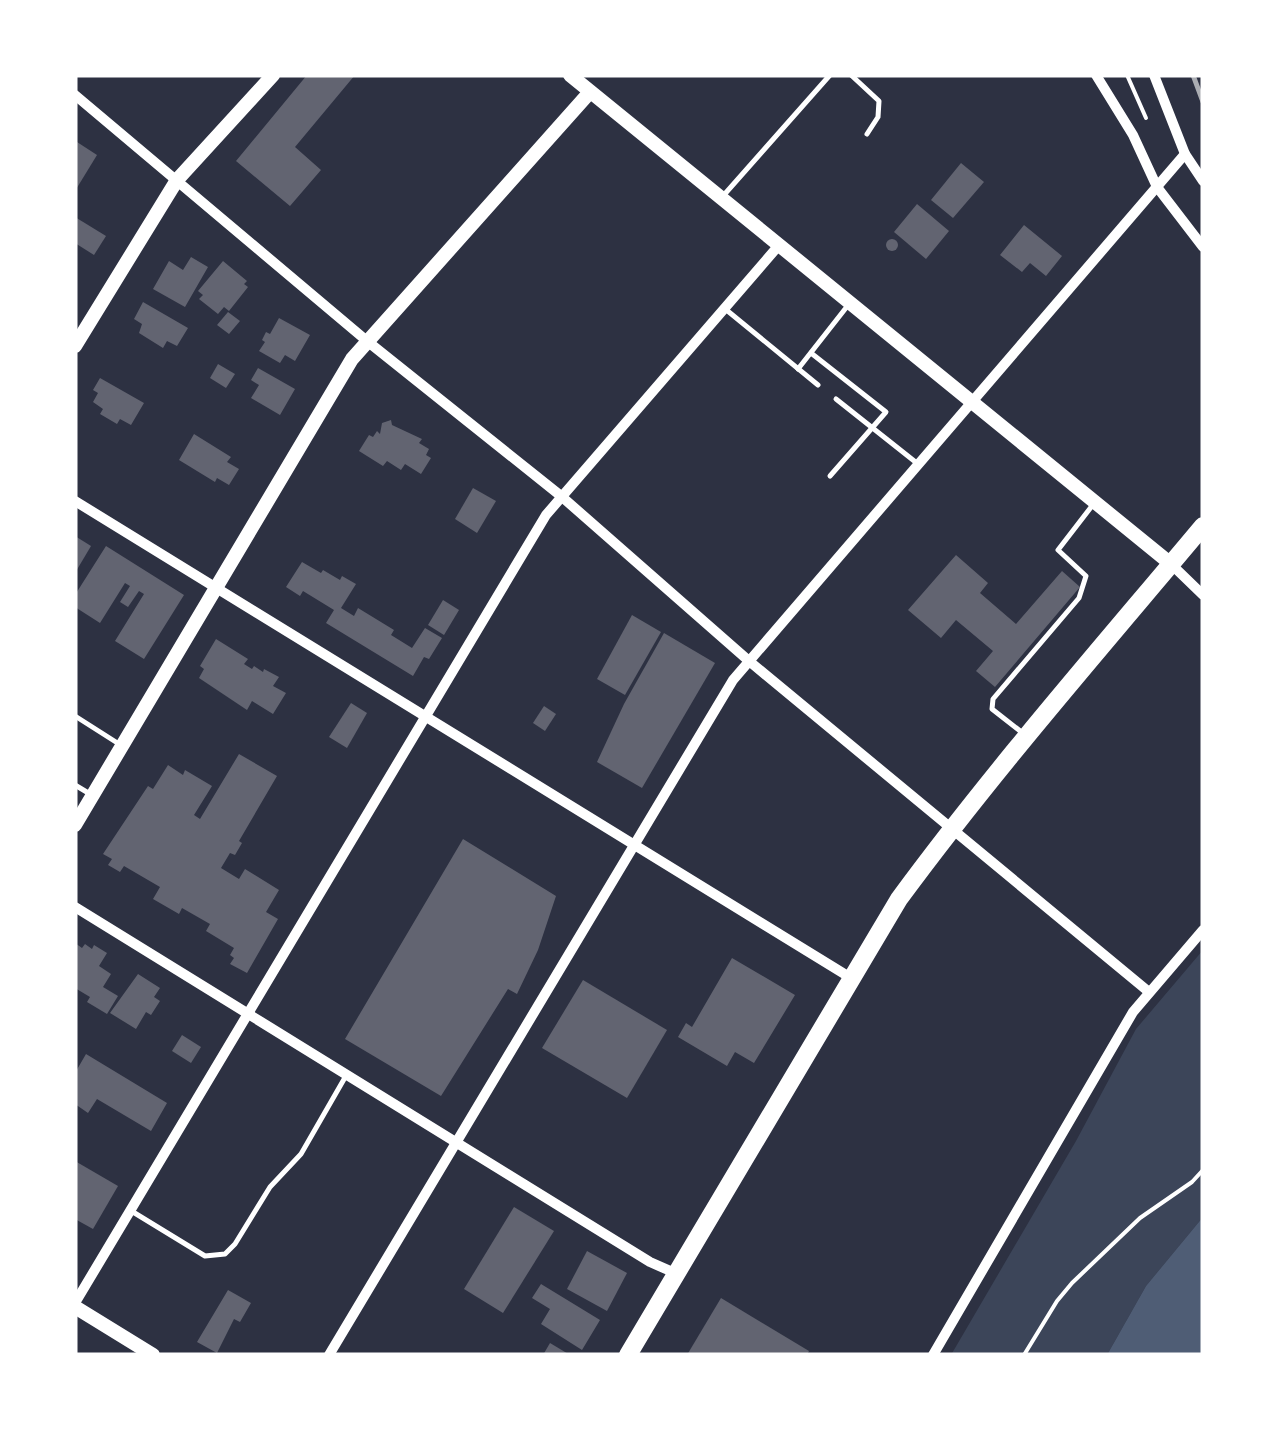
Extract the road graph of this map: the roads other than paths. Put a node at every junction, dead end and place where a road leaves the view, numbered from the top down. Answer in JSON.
{"nodes":[{"id":1,"x":273,"y":75,"type":"edge"},
{"id":2,"x":570,"y":75,"type":"edge"},
{"id":3,"x":830,"y":75,"type":"edge"},
{"id":4,"x":851,"y":75,"type":"edge"},
{"id":5,"x":1096,"y":75,"type":"edge"},
{"id":6,"x":1154,"y":75,"type":"edge"},
{"id":7,"x":590,"y":92,"type":"junction"},
{"id":8,"x":75,"y":95,"type":"edge"},
{"id":9,"x":867,"y":134,"type":"dead end"},
{"id":10,"x":1185,"y":154,"type":"junction"},
{"id":11,"x":177,"y":180,"type":"junction"},
{"id":12,"x":1203,"y":181,"type":"edge"},
{"id":13,"x":1157,"y":186,"type":"junction"},
{"id":14,"x":723,"y":196,"type":"junction"},
{"id":15,"x":780,"y":244,"type":"junction"},
{"id":16,"x":1203,"y":247,"type":"edge"},
{"id":17,"x":851,"y":302,"type":"junction"},
{"id":18,"x":724,"y":308,"type":"junction"},
{"id":19,"x":367,"y":341,"type":"junction"},
{"id":20,"x":75,"y":346,"type":"edge"},
{"id":21,"x":811,"y":353,"type":"junction"},
{"id":22,"x":798,"y":368,"type":"junction"},
{"id":23,"x":818,"y":385,"type":"dead end"},
{"id":24,"x":836,"y":399,"type":"dead end"},
{"id":25,"x":971,"y":400,"type":"junction"},
{"id":26,"x":872,"y":429,"type":"junction"},
{"id":27,"x":918,"y":464,"type":"junction"},
{"id":28,"x":830,"y":476,"type":"dead end"},
{"id":29,"x":560,"y":496,"type":"junction"},
{"id":30,"x":75,"y":501,"type":"edge"},
{"id":31,"x":1096,"y":502,"type":"junction"},
{"id":32,"x":1203,"y":526,"type":"edge"},
{"id":33,"x":1171,"y":564,"type":"junction"},
{"id":34,"x":216,"y":589,"type":"junction"},
{"id":35,"x":1203,"y":595,"type":"edge"},
{"id":36,"x":748,"y":662,"type":"junction"},
{"id":37,"x":75,"y":716,"type":"edge"},
{"id":38,"x":423,"y":717,"type":"junction"},
{"id":39,"x":1026,"y":736,"type":"junction"},
{"id":40,"x":122,"y":746,"type":"junction"},
{"id":41,"x":75,"y":785,"type":"edge"},
{"id":42,"x":85,"y":797,"type":"edge"},
{"id":43,"x":75,"y":825,"type":"edge"},
{"id":44,"x":950,"y":829,"type":"junction"},
{"id":45,"x":634,"y":845,"type":"junction"},
{"id":46,"x":75,"y":907,"type":"edge"},
{"id":47,"x":1203,"y":930,"type":"edge"},
{"id":48,"x":851,"y":978,"type":"junction"},
{"id":49,"x":1149,"y":992,"type":"junction"},
{"id":50,"x":250,"y":1014,"type":"junction"},
{"id":51,"x":347,"y":1074,"type":"junction"},
{"id":52,"x":456,"y":1142,"type":"junction"},
{"id":53,"x":130,"y":1210,"type":"junction"},
{"id":54,"x":675,"y":1273,"type":"junction"},
{"id":55,"x":75,"y":1305,"type":"edge"},
{"id":56,"x":153,"y":1355,"type":"edge"},
{"id":57,"x":329,"y":1355,"type":"edge"},
{"id":58,"x":628,"y":1355,"type":"edge"},
{"id":59,"x":933,"y":1355,"type":"edge"}],
"edges":[{"from":1,"to":11,"type":"street"},
{"from":2,"to":7,"type":"street"},
{"from":3,"to":14,"type":"lane"},
{"from":4,"to":9,"type":"lane"},
{"from":5,"to":13,"type":"street"},
{"from":6,"to":10,"type":"street"},
{"from":7,"to":14,"type":"street"},
{"from":7,"to":19,"type":"street"},
{"from":8,"to":11,"type":"street"},
{"from":10,"to":12,"type":"street"},
{"from":10,"to":13,"type":"street"},
{"from":11,"to":19,"type":"street"},
{"from":11,"to":20,"type":"street"},
{"from":13,"to":16,"type":"street"},
{"from":13,"to":25,"type":"street"},
{"from":14,"to":15,"type":"street"},
{"from":15,"to":17,"type":"street"},
{"from":15,"to":18,"type":"street"},
{"from":17,"to":21,"type":"lane"},
{"from":17,"to":25,"type":"street"},
{"from":18,"to":22,"type":"lane"},
{"from":18,"to":29,"type":"street"},
{"from":19,"to":29,"type":"street"},
{"from":19,"to":34,"type":"street"},
{"from":21,"to":22,"type":"lane"},
{"from":21,"to":26,"type":"lane"},
{"from":22,"to":23,"type":"lane"},
{"from":24,"to":26,"type":"lane"},
{"from":25,"to":27,"type":"street"},
{"from":25,"to":31,"type":"street"},
{"from":26,"to":27,"type":"lane"},
{"from":26,"to":28,"type":"lane"},
{"from":27,"to":36,"type":"street"},
{"from":29,"to":36,"type":"street"},
{"from":29,"to":38,"type":"street"},
{"from":30,"to":34,"type":"street"},
{"from":31,"to":33,"type":"street"},
{"from":31,"to":39,"type":"lane"},
{"from":32,"to":33,"type":"main road"},
{"from":33,"to":35,"type":"street"},
{"from":33,"to":39,"type":"main road"},
{"from":34,"to":38,"type":"street"},
{"from":34,"to":40,"type":"street"},
{"from":36,"to":44,"type":"street"},
{"from":36,"to":45,"type":"street"},
{"from":37,"to":40,"type":"lane"},
{"from":38,"to":45,"type":"street"},
{"from":38,"to":50,"type":"street"},
{"from":39,"to":44,"type":"main road"},
{"from":40,"to":42,"type":"street"},
{"from":41,"to":42,"type":"lane"},
{"from":42,"to":43,"type":"street"},
{"from":44,"to":48,"type":"main road"},
{"from":44,"to":49,"type":"street"},
{"from":45,"to":48,"type":"street"},
{"from":45,"to":52,"type":"street"},
{"from":46,"to":50,"type":"street"},
{"from":47,"to":49,"type":"street"},
{"from":48,"to":54,"type":"main road"},
{"from":49,"to":59,"type":"street"},
{"from":50,"to":51,"type":"street"},
{"from":50,"to":53,"type":"street"},
{"from":51,"to":52,"type":"street"},
{"from":51,"to":53,"type":"lane"},
{"from":52,"to":54,"type":"street"},
{"from":52,"to":57,"type":"street"},
{"from":53,"to":55,"type":"street"},
{"from":54,"to":58,"type":"main road"},
{"from":55,"to":56,"type":"street"}]}
